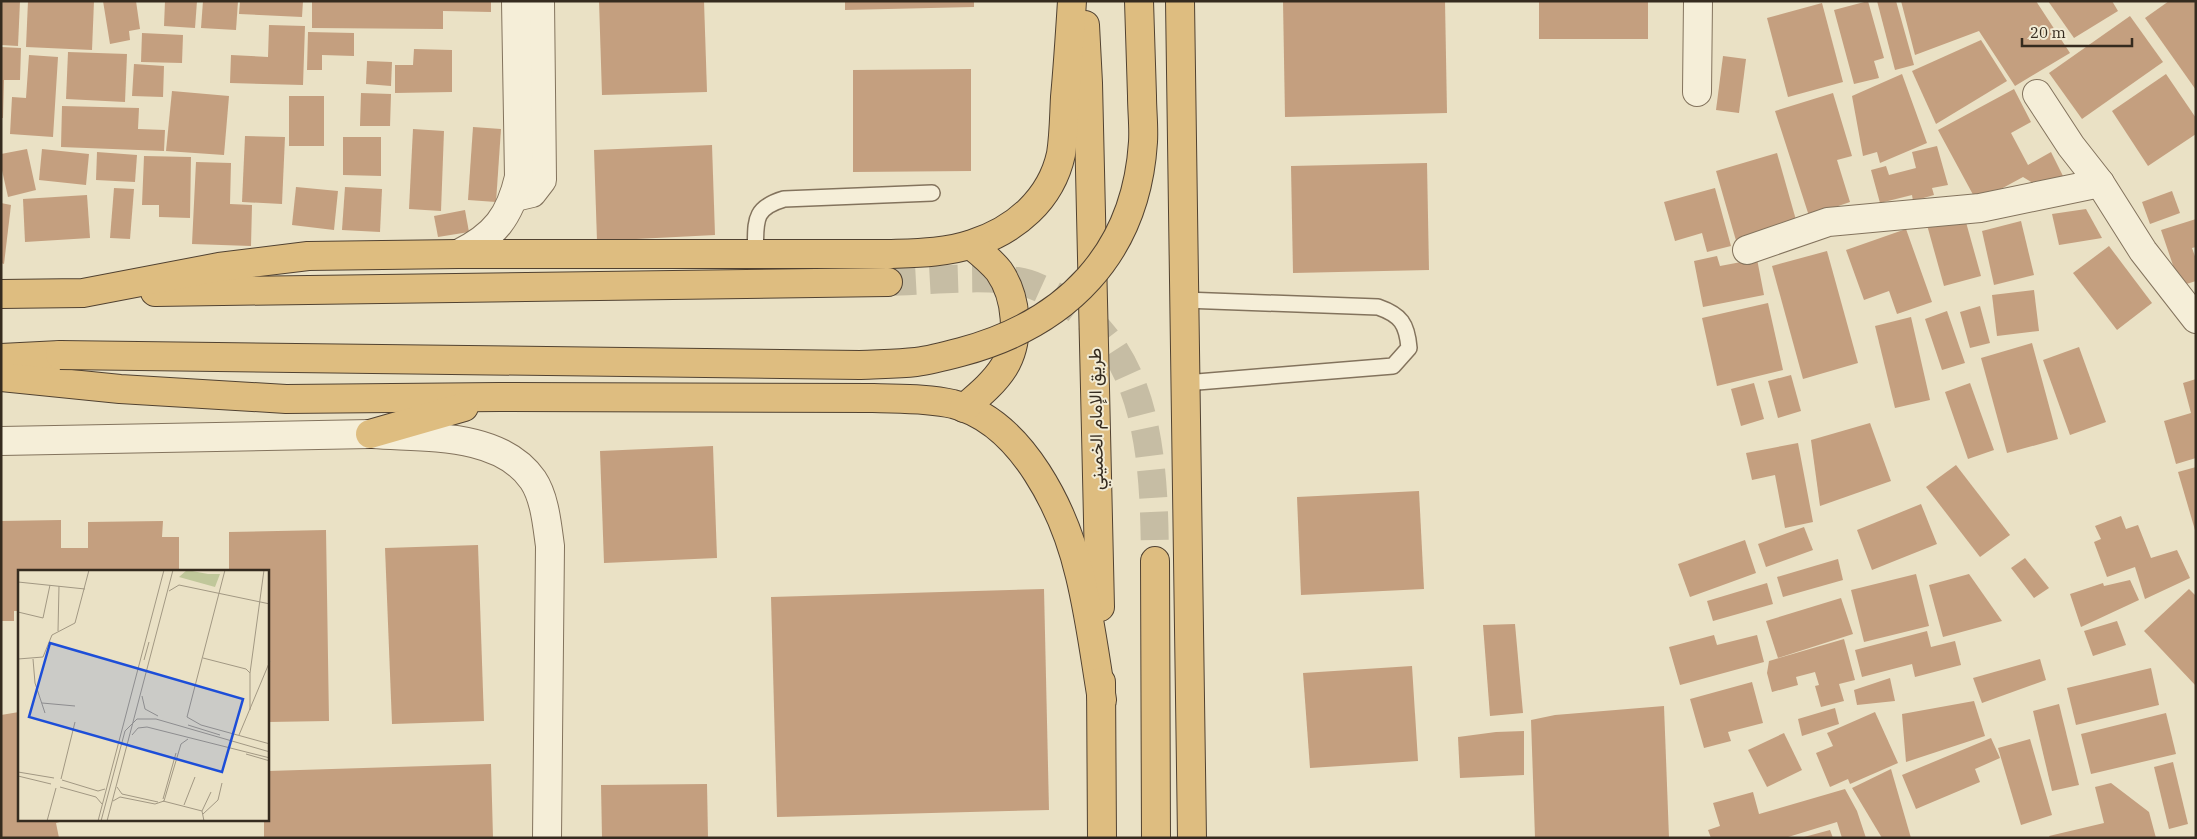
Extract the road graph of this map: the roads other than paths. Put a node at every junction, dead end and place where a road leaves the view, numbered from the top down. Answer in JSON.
{"nodes":[{"id":1,"x":516,"y":1,"type":"edge"},
{"id":2,"x":540,"y":1,"type":"edge"},
{"id":3,"x":1072,"y":1,"type":"edge"},
{"id":4,"x":1084,"y":1,"type":"edge"},
{"id":5,"x":1139,"y":1,"type":"edge"},
{"id":6,"x":1180,"y":1,"type":"edge"},
{"id":7,"x":1698,"y":1,"type":"edge"},
{"id":8,"x":530,"y":84,"type":"junction"},
{"id":9,"x":1696,"y":92,"type":"dead end"},
{"id":10,"x":2037,"y":94,"type":"dead end"},
{"id":11,"x":2100,"y":183,"type":"junction"},
{"id":12,"x":932,"y":193,"type":"dead end"},
{"id":13,"x":971,"y":245,"type":"junction"},
{"id":14,"x":1747,"y":250,"type":"dead end"},
{"id":15,"x":458,"y":254,"type":"junction"},
{"id":16,"x":755,"y":255,"type":"junction"},
{"id":17,"x":1,"y":281,"type":"edge"},
{"id":18,"x":888,"y":282,"type":"tunnel mouth"},
{"id":19,"x":83,"y":293,"type":"junction"},
{"id":20,"x":1,"y":294,"type":"edge"},
{"id":21,"x":1184,"y":300,"type":"junction"},
{"id":22,"x":2196,"y":319,"type":"edge"},
{"id":23,"x":1,"y":358,"type":"edge"},
{"id":24,"x":1,"y":377,"type":"edge"},
{"id":25,"x":1185,"y":383,"type":"junction"},
{"id":26,"x":499,"y":397,"type":"junction"},
{"id":27,"x":964,"y":408,"type":"junction"},
{"id":28,"x":370,"y":434,"type":"junction"},
{"id":29,"x":1,"y":441,"type":"edge"},
{"id":30,"x":1155,"y":561,"type":"tunnel mouth"},
{"id":31,"x":1102,"y":700,"type":"junction"},
{"id":32,"x":547,"y":838,"type":"edge"},
{"id":33,"x":1102,"y":838,"type":"edge"},
{"id":34,"x":1156,"y":838,"type":"edge"},
{"id":35,"x":1192,"y":838,"type":"edge"}],
"edges":[{"from":1,"to":8,"type":"street"},
{"from":2,"to":8,"type":"street"},
{"from":3,"to":13,"type":"highway"},
{"from":4,"to":31,"type":"highway","name":"طريق الإمام الخميني"},
{"from":5,"to":23,"type":"highway","bridge":true},
{"from":6,"to":21,"type":"highway"},
{"from":7,"to":9,"type":"street"},
{"from":8,"to":15,"type":"street"},
{"from":10,"to":11,"type":"street"},
{"from":11,"to":14,"type":"street"},
{"from":11,"to":22,"type":"street"},
{"from":12,"to":16,"type":"lane"},
{"from":13,"to":16,"type":"highway"},
{"from":13,"to":27,"type":"highway"},
{"from":15,"to":16,"type":"highway"},
{"from":15,"to":19,"type":"highway"},
{"from":17,"to":19,"type":"highway"},
{"from":18,"to":19,"type":"highway"},
{"from":19,"to":20,"type":"highway"},
{"from":21,"to":25,"type":"highway"},
{"from":21,"to":25,"type":"lane"},
{"from":24,"to":26,"type":"highway"},
{"from":25,"to":35,"type":"highway"},
{"from":26,"to":27,"type":"highway"},
{"from":26,"to":28,"type":"highway"},
{"from":27,"to":31,"type":"highway"},
{"from":28,"to":29,"type":"street"},
{"from":28,"to":32,"type":"street"},
{"from":30,"to":34,"type":"highway"},
{"from":31,"to":33,"type":"highway","name":"طريق الإمام الخميني"}]}
